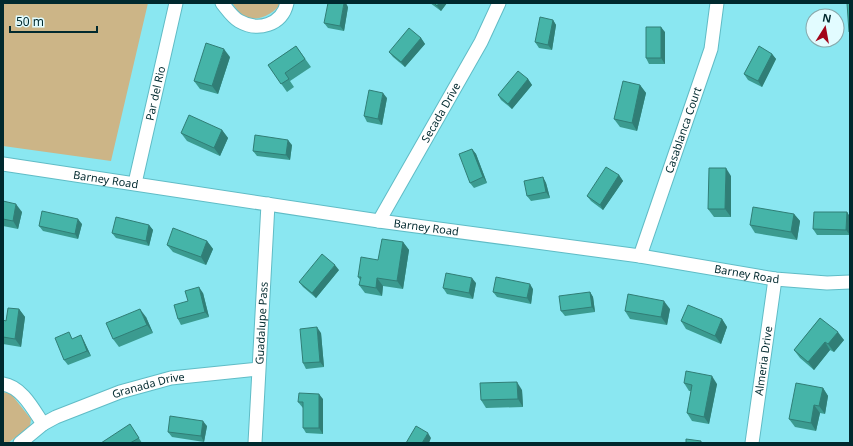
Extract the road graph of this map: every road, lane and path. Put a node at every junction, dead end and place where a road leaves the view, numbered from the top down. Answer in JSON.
{"nodes":[{"id":1,"x":176,"y":3,"type":"edge"},
{"id":2,"x":222,"y":3,"type":"edge"},
{"id":3,"x":287,"y":3,"type":"edge"},
{"id":4,"x":499,"y":3,"type":"edge"},
{"id":5,"x":717,"y":3,"type":"edge"},
{"id":6,"x":3,"y":164,"type":"edge"},
{"id":7,"x":135,"y":183,"type":"junction"},
{"id":8,"x":268,"y":204,"type":"junction"},
{"id":9,"x":379,"y":221,"type":"junction"},
{"id":10,"x":640,"y":256,"type":"junction"},
{"id":11,"x":775,"y":279,"type":"junction"},
{"id":12,"x":850,"y":282,"type":"edge"},
{"id":13,"x":258,"y":369,"type":"junction"},
{"id":14,"x":3,"y":384,"type":"edge"},
{"id":15,"x":43,"y":424,"type":"junction"},
{"id":16,"x":20,"y":443,"type":"edge"},
{"id":17,"x":255,"y":443,"type":"edge"},
{"id":18,"x":752,"y":443,"type":"edge"}],
"edges":[{"from":1,"to":7,"type":"street","name":"Par del Rio"},
{"from":2,"to":3,"type":"street"},
{"from":4,"to":9,"type":"street","name":"Secada Drive"},
{"from":5,"to":10,"type":"street","name":"Casablanca Court"},
{"from":6,"to":7,"type":"street","name":"Barney Road"},
{"from":7,"to":8,"type":"street","name":"Barney Road"},
{"from":8,"to":9,"type":"street","name":"Barney Road"},
{"from":8,"to":13,"type":"street","name":"Guadalupe Pass"},
{"from":9,"to":10,"type":"street","name":"Barney Road"},
{"from":10,"to":11,"type":"street","name":"Barney Road"},
{"from":11,"to":12,"type":"street","name":"Barney Road"},
{"from":11,"to":18,"type":"street","name":"Almeria Drive"},
{"from":13,"to":15,"type":"street","name":"Granada Drive"},
{"from":13,"to":17,"type":"street","name":"Guadalupe Pass"},
{"from":14,"to":15,"type":"street"},
{"from":15,"to":16,"type":"street","name":"Granada Drive"}]}
